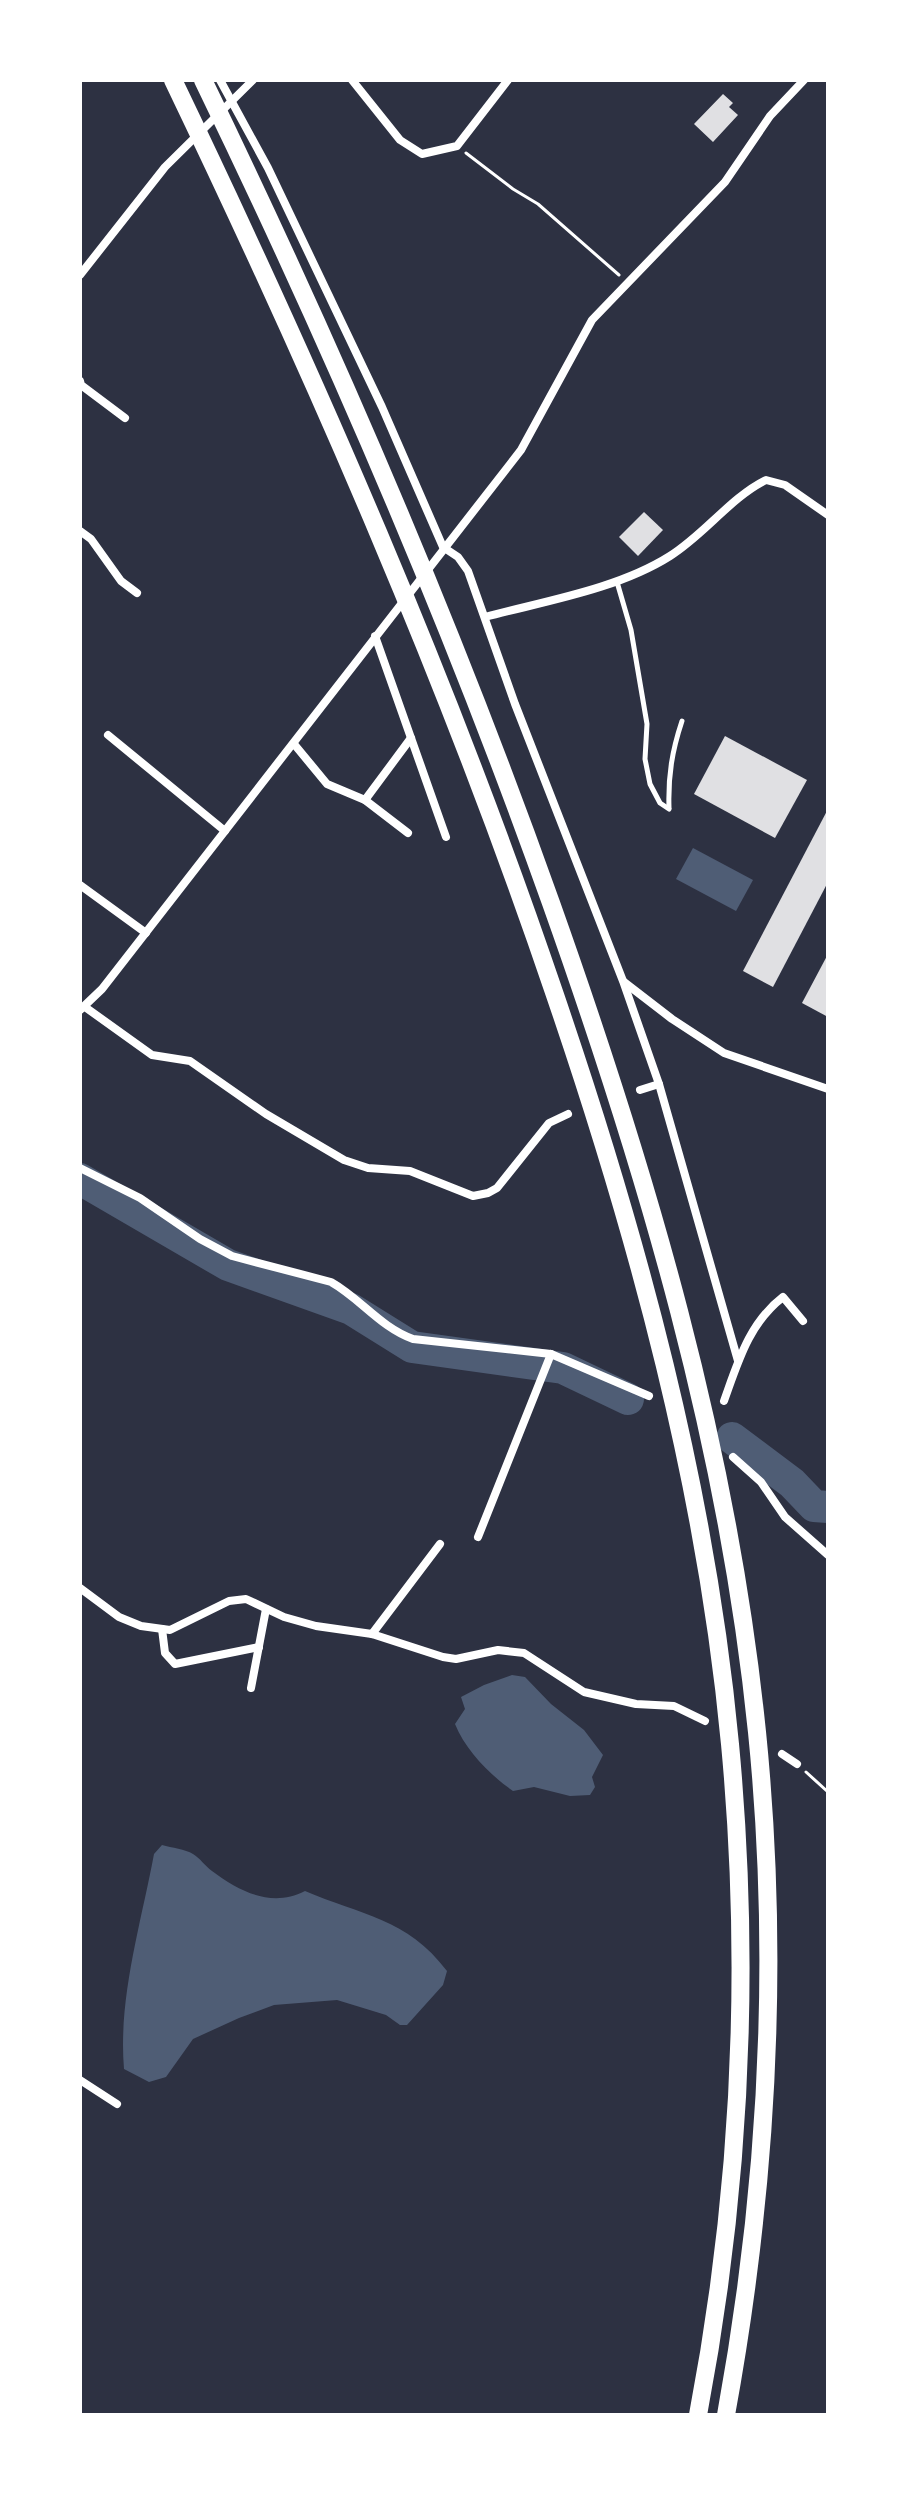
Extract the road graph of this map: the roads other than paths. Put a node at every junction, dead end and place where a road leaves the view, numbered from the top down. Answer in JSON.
{"nodes":[{"id":1,"x":173,"y":80,"type":"edge"},
{"id":2,"x":203,"y":80,"type":"edge"},
{"id":3,"x":220,"y":80,"type":"edge"},
{"id":4,"x":253,"y":80,"type":"edge"},
{"id":5,"x":352,"y":80,"type":"edge"},
{"id":6,"x":508,"y":80,"type":"edge"},
{"id":7,"x":804,"y":80,"type":"edge"},
{"id":8,"x":231,"y":100,"type":"junction"},
{"id":9,"x":80,"y":275,"type":"edge"},
{"id":10,"x":80,"y":381,"type":"edge"},
{"id":11,"x":125,"y":418,"type":"dead end"},
{"id":12,"x":828,"y":515,"type":"edge"},
{"id":13,"x":80,"y":531,"type":"edge"},
{"id":14,"x":443,"y":547,"type":"junction"},
{"id":15,"x":617,"y":581,"type":"junction"},
{"id":16,"x":137,"y":593,"type":"dead end"},
{"id":17,"x":485,"y":617,"type":"junction"},
{"id":18,"x":375,"y":636,"type":"junction"},
{"id":19,"x":682,"y":721,"type":"dead end"},
{"id":20,"x":108,"y":735,"type":"dead end"},
{"id":21,"x":411,"y":738,"type":"junction"},
{"id":22,"x":294,"y":744,"type":"junction"},
{"id":23,"x":365,"y":800,"type":"junction"},
{"id":24,"x":225,"y":831,"type":"junction"},
{"id":25,"x":408,"y":833,"type":"dead end"},
{"id":26,"x":446,"y":837,"type":"dead end"},
{"id":27,"x":80,"y":885,"type":"edge"},
{"id":28,"x":146,"y":933,"type":"junction"},
{"id":29,"x":623,"y":981,"type":"junction"},
{"id":30,"x":82,"y":1008,"type":"edge"},
{"id":31,"x":659,"y":1084,"type":"junction"},
{"id":32,"x":828,"y":1089,"type":"edge"},
{"id":33,"x":640,"y":1090,"type":"dead end"},
{"id":34,"x":568,"y":1114,"type":"dead end"},
{"id":35,"x":80,"y":1168,"type":"edge"},
{"id":36,"x":803,"y":1321,"type":"dead end"},
{"id":37,"x":551,"y":1354,"type":"junction"},
{"id":38,"x":738,"y":1361,"type":"junction"},
{"id":39,"x":649,"y":1396,"type":"dead end"},
{"id":40,"x":724,"y":1401,"type":"dead end"},
{"id":41,"x":733,"y":1457,"type":"dead end"},
{"id":42,"x":478,"y":1537,"type":"dead end"},
{"id":43,"x":440,"y":1544,"type":"dead end"},
{"id":44,"x":828,"y":1555,"type":"edge"},
{"id":45,"x":80,"y":1588,"type":"edge"},
{"id":46,"x":266,"y":1609,"type":"junction"},
{"id":47,"x":162,"y":1629,"type":"junction"},
{"id":48,"x":372,"y":1634,"type":"junction"},
{"id":49,"x":259,"y":1647,"type":"junction"},
{"id":50,"x":251,"y":1688,"type":"dead end"},
{"id":51,"x":705,"y":1721,"type":"dead end"},
{"id":52,"x":782,"y":1754,"type":"dead end"},
{"id":53,"x":797,"y":1764,"type":"road end"},
{"id":54,"x":80,"y":2080,"type":"edge"},
{"id":55,"x":117,"y":2104,"type":"dead end"},
{"id":56,"x":698,"y":2415,"type":"edge"},
{"id":57,"x":726,"y":2415,"type":"edge"}],
"edges":[{"from":1,"to":56,"type":"highway"},
{"from":2,"to":57,"type":"highway"},
{"from":3,"to":8,"type":"street"},
{"from":4,"to":8,"type":"street"},
{"from":5,"to":6,"type":"street"},
{"from":7,"to":14,"type":"street"},
{"from":8,"to":9,"type":"street"},
{"from":8,"to":14,"type":"street"},
{"from":10,"to":11,"type":"street"},
{"from":12,"to":15,"type":"street"},
{"from":13,"to":16,"type":"street"},
{"from":14,"to":17,"type":"street"},
{"from":14,"to":18,"type":"street"},
{"from":15,"to":17,"type":"street"},
{"from":15,"to":19,"type":"lane"},
{"from":17,"to":29,"type":"street"},
{"from":18,"to":21,"type":"street"},
{"from":18,"to":22,"type":"street"},
{"from":20,"to":24,"type":"street"},
{"from":21,"to":23,"type":"street"},
{"from":21,"to":26,"type":"street"},
{"from":22,"to":23,"type":"street"},
{"from":22,"to":24,"type":"street"},
{"from":23,"to":25,"type":"street"},
{"from":24,"to":28,"type":"street"},
{"from":27,"to":28,"type":"street"},
{"from":28,"to":30,"type":"street"},
{"from":29,"to":31,"type":"street"},
{"from":29,"to":32,"type":"street"},
{"from":30,"to":34,"type":"street"},
{"from":31,"to":33,"type":"street"},
{"from":31,"to":38,"type":"street"},
{"from":35,"to":37,"type":"street"},
{"from":36,"to":38,"type":"street"},
{"from":37,"to":39,"type":"street"},
{"from":37,"to":42,"type":"street"},
{"from":38,"to":40,"type":"street"},
{"from":41,"to":44,"type":"street"},
{"from":43,"to":48,"type":"street"},
{"from":45,"to":47,"type":"street"},
{"from":46,"to":47,"type":"street"},
{"from":46,"to":48,"type":"street"},
{"from":46,"to":49,"type":"street"},
{"from":47,"to":49,"type":"street"},
{"from":48,"to":51,"type":"street"},
{"from":49,"to":50,"type":"street"},
{"from":52,"to":53,"type":"street"},
{"from":54,"to":55,"type":"street"}]}
